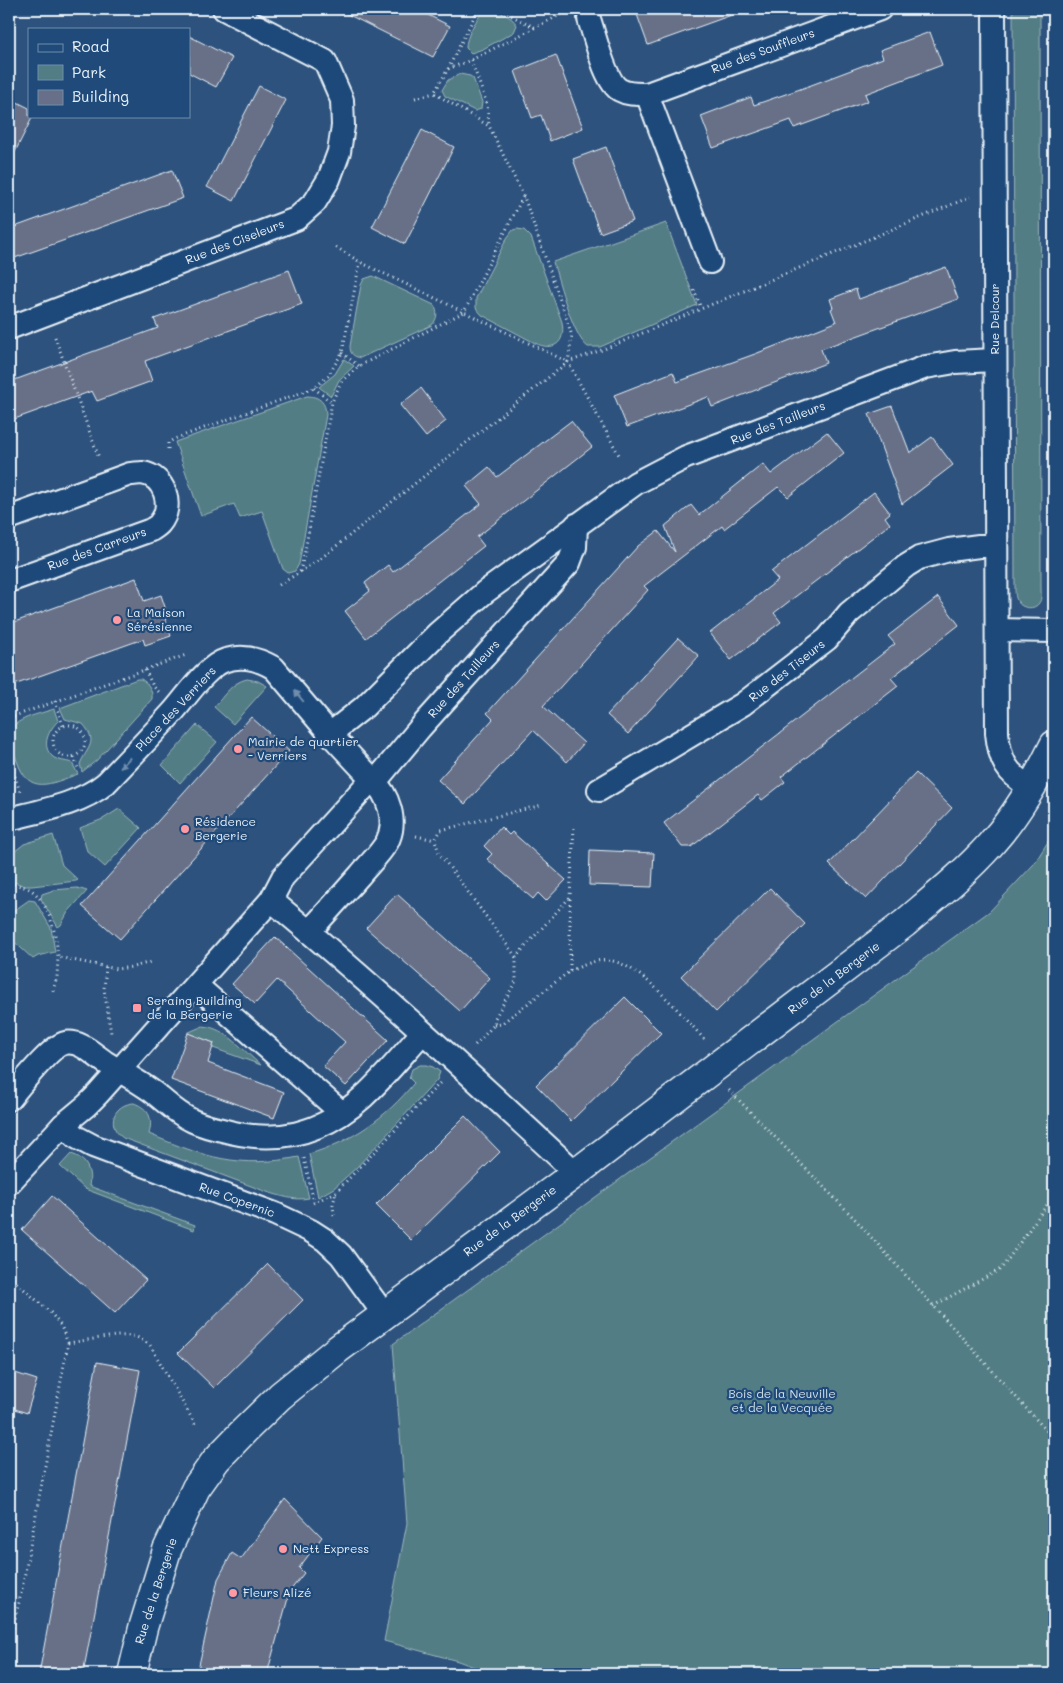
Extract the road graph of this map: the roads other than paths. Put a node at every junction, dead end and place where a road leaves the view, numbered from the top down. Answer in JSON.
{"nodes":[{"id":1,"x":224,"y":9,"type":"edge"},
{"id":2,"x":880,"y":9,"type":"edge"},
{"id":3,"x":994,"y":9,"type":"edge"},
{"id":4,"x":580,"y":14,"type":"edge"},
{"id":5,"x":647,"y":94,"type":"junction"},
{"id":6,"x":710,"y":262,"type":"dead end"},
{"id":7,"x":9,"y":328,"type":"edge"},
{"id":8,"x":995,"y":360,"type":"junction"},
{"id":9,"x":9,"y":518,"type":"edge"},
{"id":10,"x":576,"y":525,"type":"junction"},
{"id":11,"x":996,"y":546,"type":"junction"},
{"id":12,"x":9,"y":581,"type":"edge"},
{"id":13,"x":997,"y":630,"type":"junction"},
{"id":14,"x":1054,"y":631,"type":"edge"},
{"id":15,"x":330,"y":734,"type":"junction"},
{"id":16,"x":1054,"y":745,"type":"edge"},
{"id":17,"x":373,"y":781,"type":"junction"},
{"id":18,"x":1031,"y":788,"type":"junction"},
{"id":19,"x":598,"y":790,"type":"dead end"},
{"id":20,"x":9,"y":819,"type":"edge"},
{"id":21,"x":271,"y":900,"type":"junction"},
{"id":22,"x":309,"y":932,"type":"junction"},
{"id":23,"x":196,"y":984,"type":"junction"},
{"id":24,"x":422,"y":1033,"type":"junction"},
{"id":25,"x":119,"y":1070,"type":"junction"},
{"id":26,"x":9,"y":1099,"type":"edge"},
{"id":27,"x":342,"y":1113,"type":"junction"},
{"id":28,"x":63,"y":1125,"type":"junction"},
{"id":29,"x":576,"y":1173,"type":"junction"},
{"id":30,"x":9,"y":1183,"type":"edge"},
{"id":31,"x":384,"y":1314,"type":"junction"},
{"id":32,"x":132,"y":1674,"type":"edge"}],
"edges":[{"from":1,"to":7,"type":"street","name":"Rue des Ciseleurs"},
{"from":2,"to":5,"type":"street","name":"Rue des Souffleurs"},
{"from":3,"to":8,"type":"street","name":"Rue Delcour"},
{"from":4,"to":5,"type":"street","name":"Rue des Souffleurs"},
{"from":5,"to":6,"type":"street"},
{"from":8,"to":10,"type":"street","name":"Rue des Tailleurs"},
{"from":8,"to":11,"type":"street","name":"Rue Delcour"},
{"from":9,"to":12,"type":"street","name":"Rue des Carreurs"},
{"from":10,"to":15,"type":"street","name":"Rue des Tailleurs"},
{"from":10,"to":17,"type":"street","name":"Rue des Tailleurs"},
{"from":11,"to":13,"type":"street","name":"Rue Delcour"},
{"from":11,"to":19,"type":"street","name":"Rue des Tiseurs"},
{"from":13,"to":14,"type":"street"},
{"from":13,"to":18,"type":"street","name":"Rue Delcour"},
{"from":15,"to":17,"type":"street"},
{"from":15,"to":20,"type":"street","name":"Place des Verriers","one_way":true},
{"from":16,"to":18,"type":"street","name":"Rue de la Bergerie"},
{"from":17,"to":21,"type":"street"},
{"from":17,"to":22,"type":"street"},
{"from":18,"to":29,"type":"street","name":"Rue de la Bergerie"},
{"from":21,"to":22,"type":"street"},
{"from":21,"to":23,"type":"street"},
{"from":22,"to":24,"type":"street"},
{"from":23,"to":25,"type":"street"},
{"from":23,"to":27,"type":"street"},
{"from":24,"to":27,"type":"street"},
{"from":24,"to":29,"type":"street"},
{"from":25,"to":26,"type":"street"},
{"from":25,"to":27,"type":"street"},
{"from":25,"to":28,"type":"street"},
{"from":28,"to":30,"type":"street"},
{"from":28,"to":31,"type":"street","name":"Rue Copernic"},
{"from":29,"to":31,"type":"street","name":"Rue de la Bergerie"},
{"from":31,"to":32,"type":"street","name":"Rue de la Bergerie"}]}
